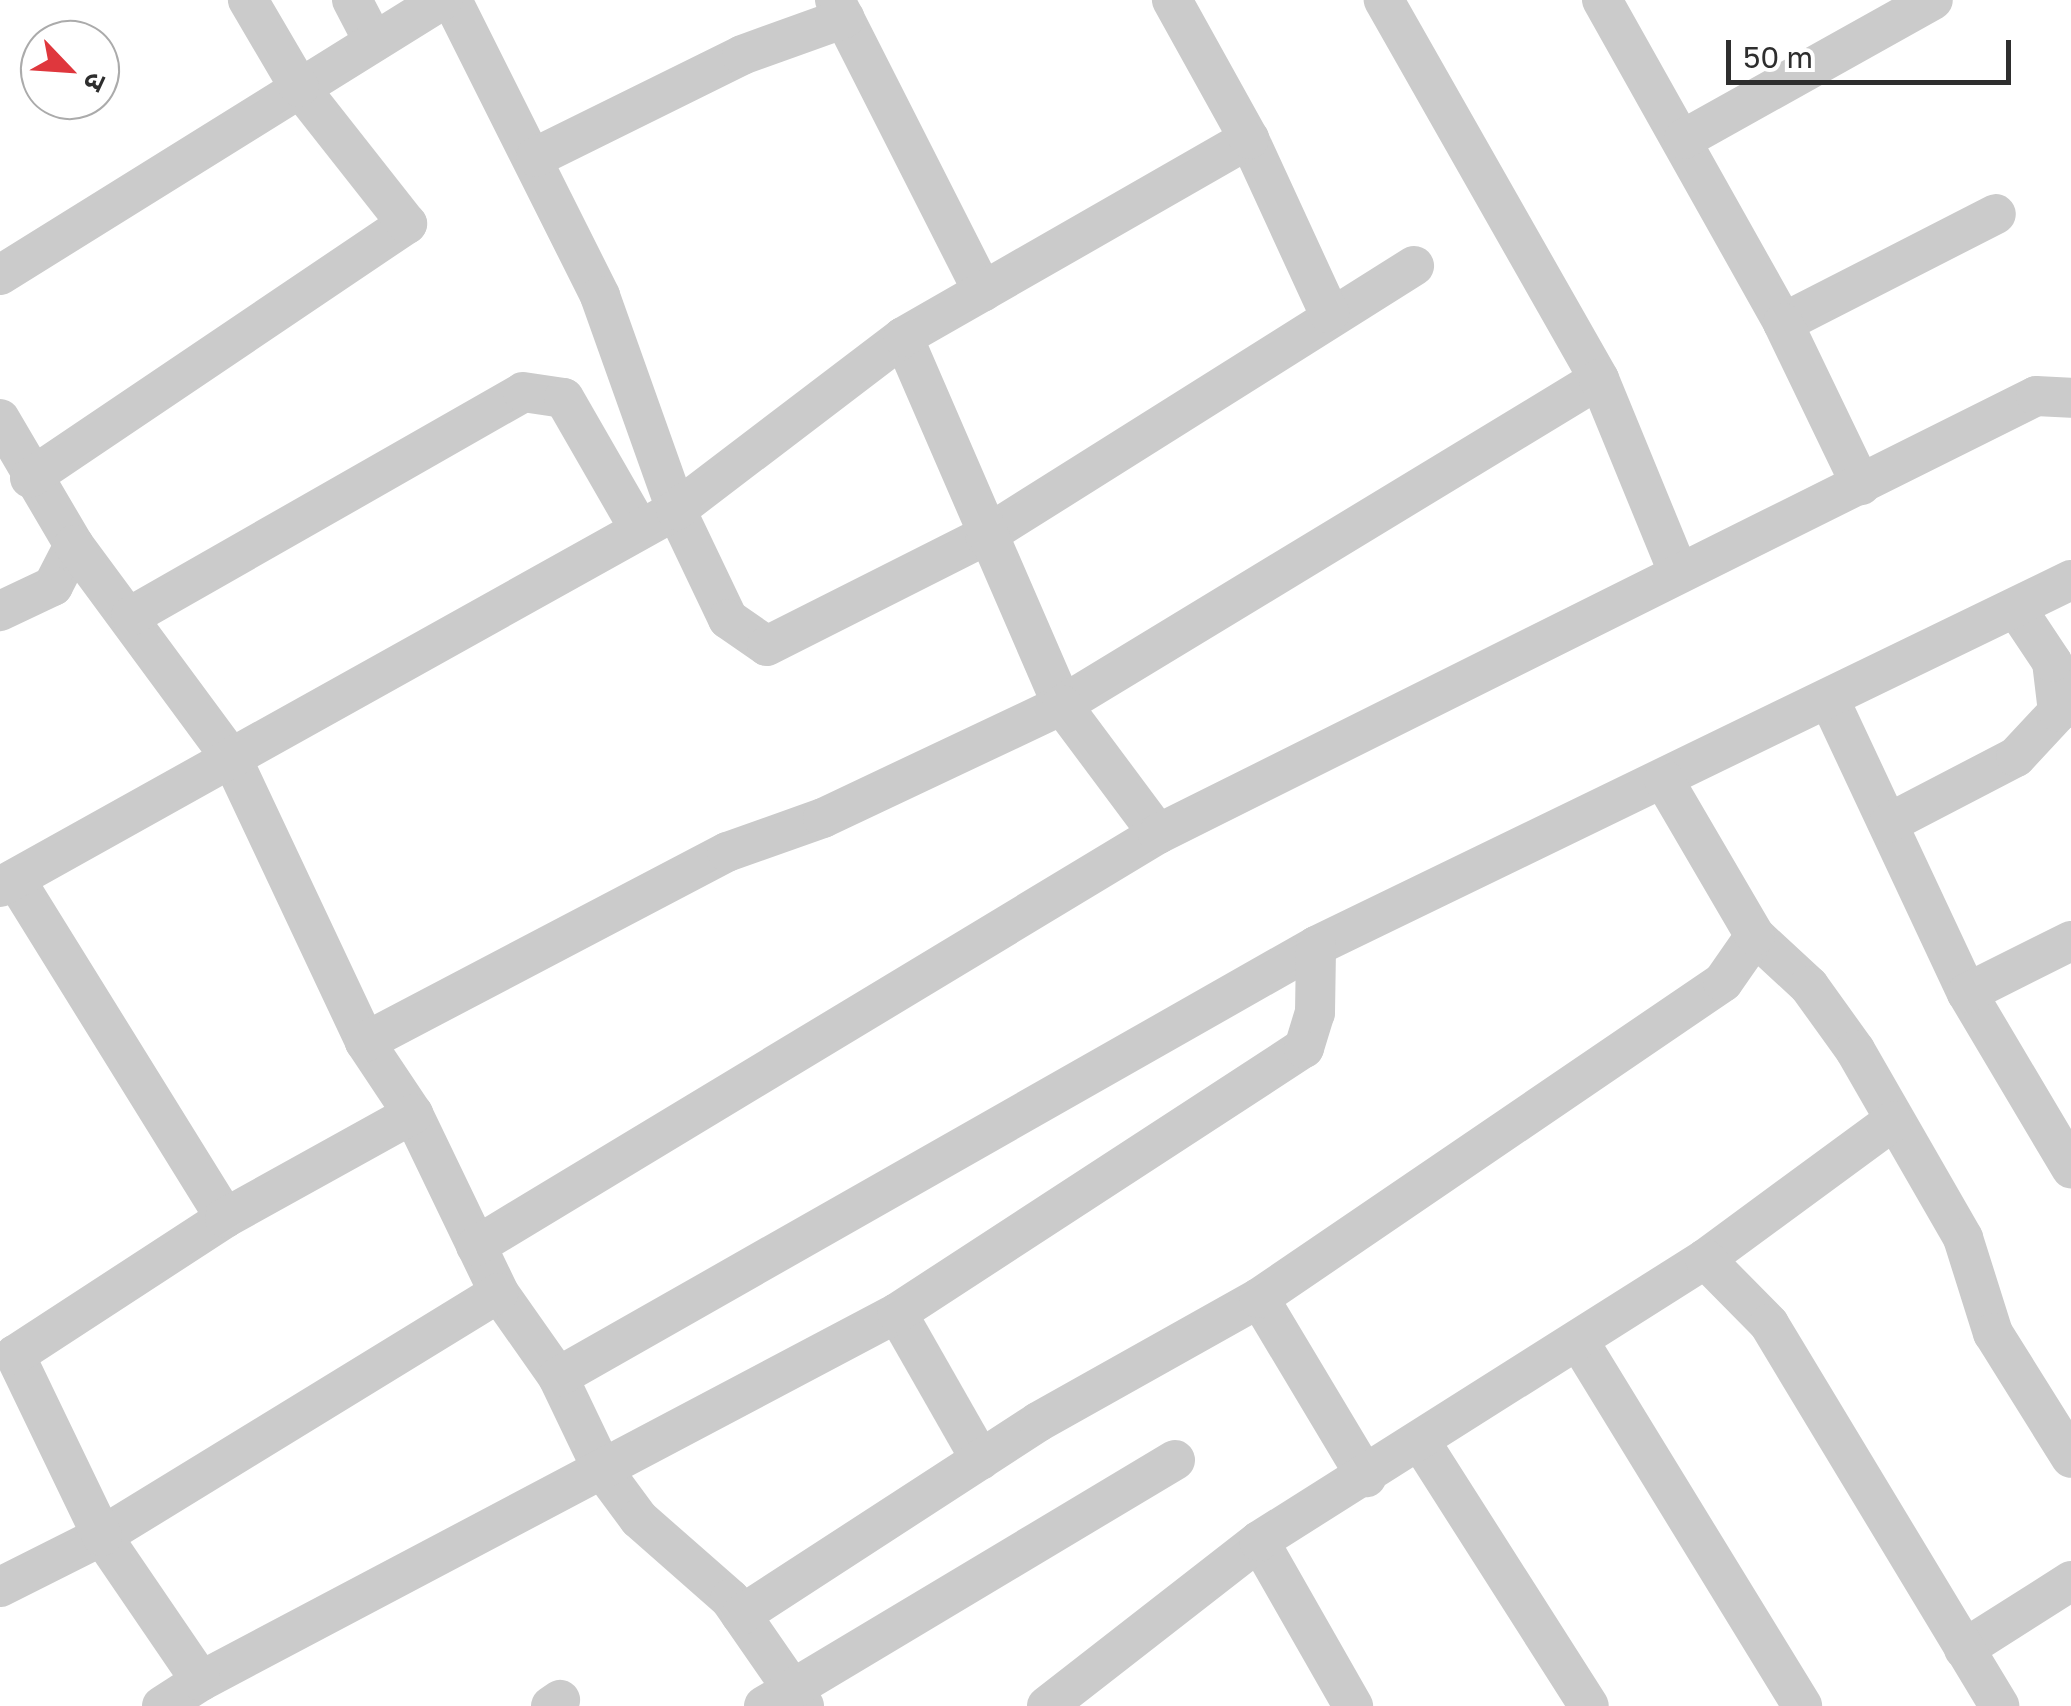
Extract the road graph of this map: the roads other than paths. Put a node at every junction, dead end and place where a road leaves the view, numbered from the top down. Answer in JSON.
{"nodes":[{"id":1,"x":248,"y":0,"type":"edge"},
{"id":2,"x":352,"y":0,"type":"edge"},
{"id":3,"x":442,"y":0,"type":"edge"},
{"id":4,"x":452,"y":0,"type":"edge"},
{"id":5,"x":1172,"y":0,"type":"edge"},
{"id":6,"x":1384,"y":0,"type":"edge"},
{"id":7,"x":1933,"y":0,"type":"edge"},
{"id":8,"x":1611,"y":3,"type":"edge"},
{"id":9,"x":840,"y":9,"type":"edge"},
{"id":10,"x":374,"y":42,"type":"junction"},
{"id":11,"x":300,"y":88,"type":"junction"},
{"id":12,"x":1248,"y":139,"type":"junction"},
{"id":13,"x":1684,"y":139,"type":"junction"},
{"id":14,"x":536,"y":157,"type":"junction"},
{"id":15,"x":1996,"y":214,"type":"dead end"},
{"id":16,"x":1414,"y":266,"type":"dead end"},
{"id":17,"x":0,"y":275,"type":"edge"},
{"id":18,"x":983,"y":292,"type":"junction"},
{"id":19,"x":1329,"y":313,"type":"junction"},
{"id":20,"x":1784,"y":324,"type":"junction"},
{"id":21,"x":903,"y":338,"type":"junction"},
{"id":22,"x":1599,"y":378,"type":"junction"},
{"id":23,"x":2067,"y":390,"type":"edge"},
{"id":24,"x":0,"y":419,"type":"edge"},
{"id":25,"x":30,"y":478,"type":"junction"},
{"id":26,"x":1861,"y":485,"type":"junction"},
{"id":27,"x":676,"y":510,"type":"junction"},
{"id":28,"x":640,"y":530,"type":"junction"},
{"id":29,"x":985,"y":536,"type":"junction"},
{"id":30,"x":74,"y":545,"type":"junction"},
{"id":31,"x":1678,"y":572,"type":"junction"},
{"id":32,"x":2071,"y":580,"type":"edge"},
{"id":33,"x":2016,"y":608,"type":"junction"},
{"id":34,"x":0,"y":611,"type":"edge"},
{"id":35,"x":131,"y":616,"type":"junction"},
{"id":36,"x":1832,"y":703,"type":"junction"},
{"id":37,"x":1062,"y":706,"type":"junction"},
{"id":38,"x":232,"y":761,"type":"junction"},
{"id":39,"x":1664,"y":780,"type":"junction"},
{"id":40,"x":1889,"y":823,"type":"junction"},
{"id":41,"x":1158,"y":834,"type":"junction"},
{"id":42,"x":8,"y":883,"type":"edge"},
{"id":43,"x":1755,"y":936,"type":"junction"},
{"id":44,"x":2071,"y":941,"type":"edge"},
{"id":45,"x":1316,"y":946,"type":"junction"},
{"id":46,"x":1968,"y":993,"type":"junction"},
{"id":47,"x":365,"y":1042,"type":"junction"},
{"id":48,"x":413,"y":1114,"type":"junction"},
{"id":49,"x":1893,"y":1121,"type":"junction"},
{"id":50,"x":2071,"y":1168,"type":"edge"},
{"id":51,"x":226,"y":1218,"type":"junction"},
{"id":52,"x":476,"y":1246,"type":"junction"},
{"id":53,"x":1705,"y":1259,"type":"junction"},
{"id":54,"x":499,"y":1293,"type":"junction"},
{"id":55,"x":1259,"y":1298,"type":"junction"},
{"id":56,"x":898,"y":1313,"type":"junction"},
{"id":57,"x":1578,"y":1340,"type":"junction"},
{"id":58,"x":558,"y":1377,"type":"junction"},
{"id":59,"x":1420,"y":1442,"type":"junction"},
{"id":60,"x":2071,"y":1458,"type":"edge"},
{"id":61,"x":981,"y":1460,"type":"junction"},
{"id":62,"x":1175,"y":1460,"type":"dead end"},
{"id":63,"x":602,"y":1469,"type":"junction"},
{"id":64,"x":1366,"y":1477,"type":"junction"},
{"id":65,"x":102,"y":1536,"type":"junction"},
{"id":66,"x":1259,"y":1541,"type":"junction"},
{"id":67,"x":2071,"y":1581,"type":"edge"},
{"id":68,"x":0,"y":1587,"type":"edge"},
{"id":69,"x":741,"y":1615,"type":"junction"},
{"id":70,"x":1964,"y":1650,"type":"junction"},
{"id":71,"x":201,"y":1681,"type":"junction"},
{"id":72,"x":786,"y":1700,"type":"edge"},
{"id":73,"x":162,"y":1706,"type":"edge"},
{"id":74,"x":1047,"y":1706,"type":"edge"},
{"id":75,"x":1354,"y":1706,"type":"edge"},
{"id":76,"x":1588,"y":1706,"type":"edge"},
{"id":77,"x":1802,"y":1706,"type":"edge"},
{"id":78,"x":1999,"y":1706,"type":"edge"}],
"edges":[{"from":1,"to":11,"type":"street"},
{"from":2,"to":10,"type":"street"},
{"from":3,"to":10,"type":"street"},
{"from":4,"to":14,"type":"street"},
{"from":5,"to":12,"type":"street"},
{"from":6,"to":22,"type":"street"},
{"from":7,"to":13,"type":"street"},
{"from":8,"to":13,"type":"street"},
{"from":9,"to":14,"type":"street"},
{"from":9,"to":18,"type":"street"},
{"from":10,"to":11,"type":"street"},
{"from":11,"to":17,"type":"street"},
{"from":11,"to":25,"type":"street"},
{"from":12,"to":18,"type":"street"},
{"from":12,"to":19,"type":"street"},
{"from":13,"to":20,"type":"street"},
{"from":14,"to":27,"type":"street"},
{"from":15,"to":20,"type":"street"},
{"from":16,"to":19,"type":"street"},
{"from":18,"to":21,"type":"street"},
{"from":19,"to":29,"type":"street"},
{"from":20,"to":26,"type":"street"},
{"from":21,"to":27,"type":"street"},
{"from":21,"to":29,"type":"street"},
{"from":22,"to":31,"type":"street"},
{"from":22,"to":37,"type":"street"},
{"from":23,"to":26,"type":"street"},
{"from":24,"to":25,"type":"street"},
{"from":25,"to":30,"type":"street"},
{"from":26,"to":31,"type":"street"},
{"from":27,"to":28,"type":"street"},
{"from":27,"to":29,"type":"street"},
{"from":28,"to":35,"type":"street"},
{"from":28,"to":38,"type":"street"},
{"from":29,"to":37,"type":"street"},
{"from":30,"to":34,"type":"street"},
{"from":30,"to":35,"type":"street"},
{"from":31,"to":41,"type":"street"},
{"from":32,"to":33,"type":"street"},
{"from":33,"to":36,"type":"street"},
{"from":33,"to":40,"type":"street"},
{"from":35,"to":38,"type":"street"},
{"from":36,"to":39,"type":"street"},
{"from":36,"to":40,"type":"street"},
{"from":37,"to":41,"type":"street"},
{"from":37,"to":47,"type":"street"},
{"from":38,"to":42,"type":"street"},
{"from":38,"to":47,"type":"street"},
{"from":39,"to":43,"type":"street"},
{"from":39,"to":45,"type":"street"},
{"from":40,"to":46,"type":"street"},
{"from":41,"to":52,"type":"street"},
{"from":42,"to":51,"type":"street"},
{"from":43,"to":49,"type":"street"},
{"from":43,"to":55,"type":"street"},
{"from":44,"to":46,"type":"street"},
{"from":45,"to":56,"type":"street"},
{"from":45,"to":58,"type":"street"},
{"from":46,"to":50,"type":"street"},
{"from":47,"to":48,"type":"street"},
{"from":48,"to":51,"type":"street"},
{"from":48,"to":52,"type":"street"},
{"from":49,"to":53,"type":"street"},
{"from":49,"to":60,"type":"street"},
{"from":51,"to":65,"type":"street"},
{"from":52,"to":54,"type":"street"},
{"from":53,"to":57,"type":"street"},
{"from":53,"to":70,"type":"street"},
{"from":54,"to":58,"type":"street"},
{"from":54,"to":65,"type":"street"},
{"from":55,"to":61,"type":"street"},
{"from":55,"to":64,"type":"street"},
{"from":56,"to":61,"type":"street"},
{"from":56,"to":63,"type":"street"},
{"from":57,"to":59,"type":"street"},
{"from":57,"to":77,"type":"street"},
{"from":58,"to":63,"type":"street"},
{"from":59,"to":64,"type":"street"},
{"from":59,"to":76,"type":"street"},
{"from":61,"to":69,"type":"street"},
{"from":62,"to":72,"type":"street"},
{"from":63,"to":69,"type":"street"},
{"from":63,"to":71,"type":"street"},
{"from":64,"to":66,"type":"street"},
{"from":65,"to":68,"type":"street"},
{"from":65,"to":71,"type":"street"},
{"from":66,"to":74,"type":"street"},
{"from":66,"to":75,"type":"street"},
{"from":67,"to":70,"type":"street"},
{"from":69,"to":72,"type":"street"},
{"from":70,"to":78,"type":"street"},
{"from":71,"to":73,"type":"street"}]}
